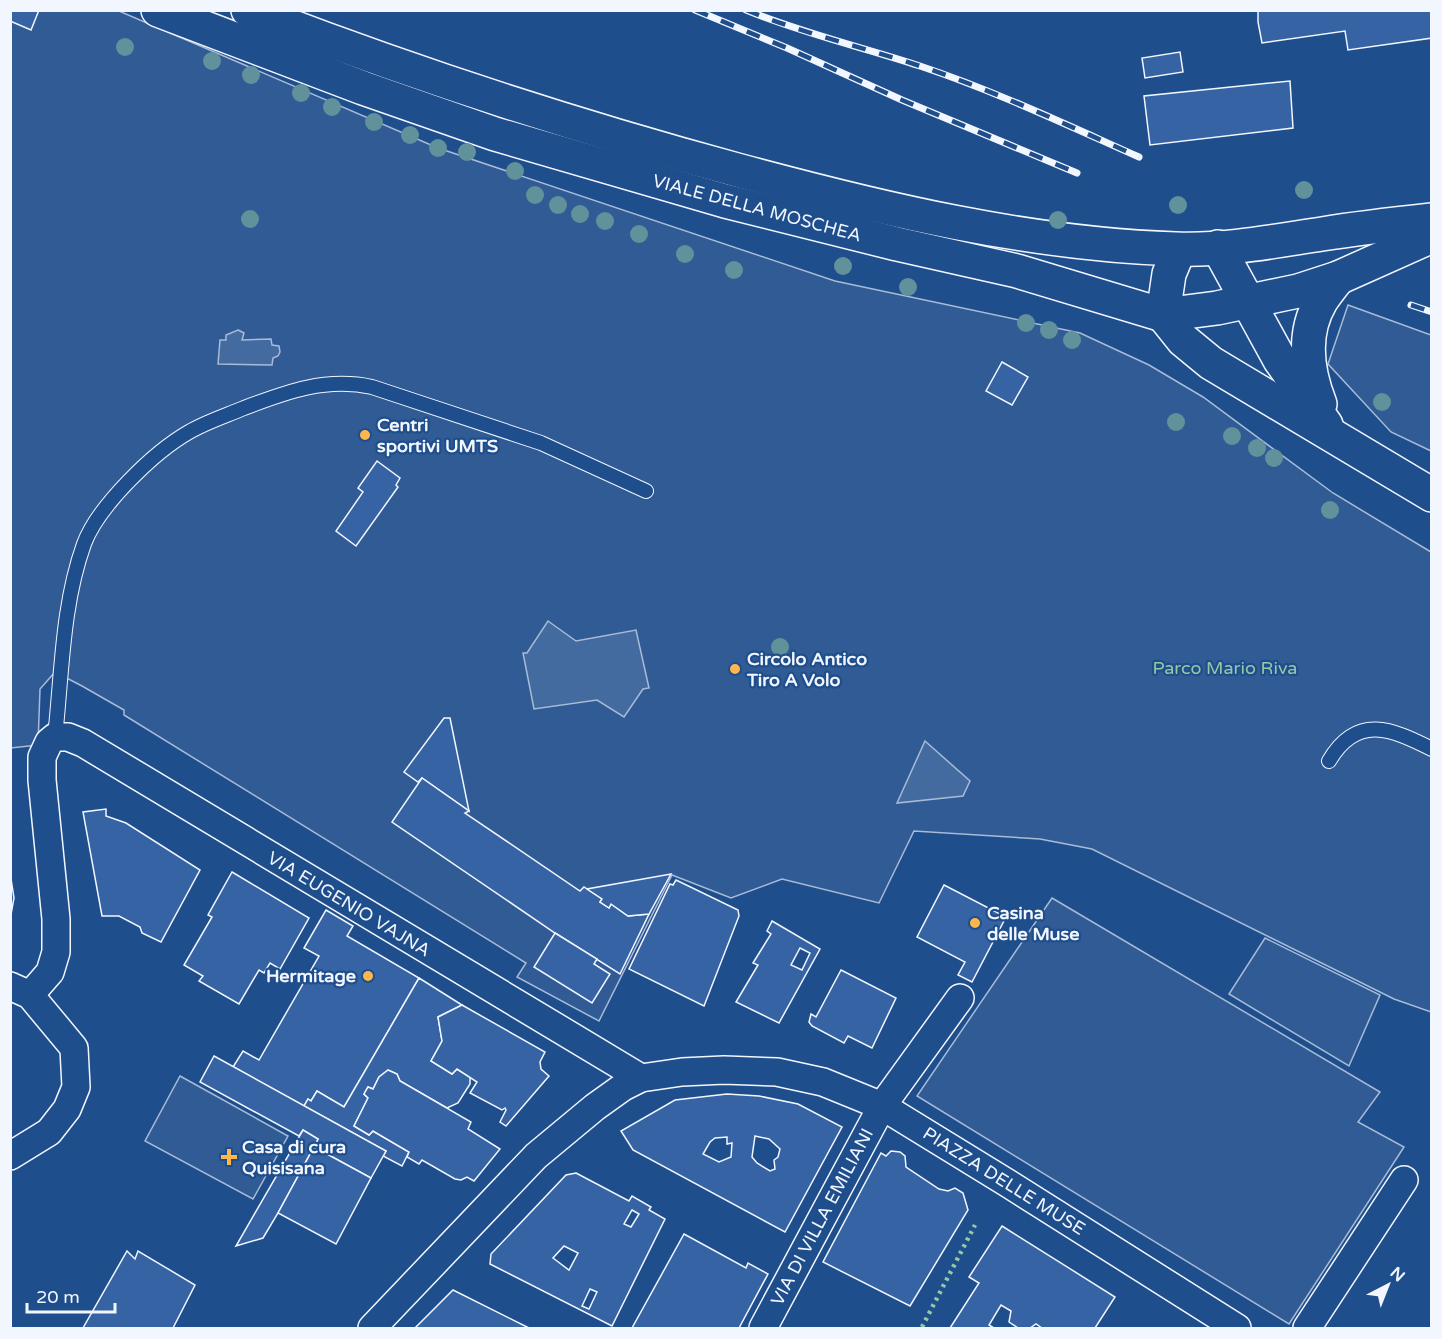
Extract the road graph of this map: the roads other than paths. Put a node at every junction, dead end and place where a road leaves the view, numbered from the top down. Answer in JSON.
{"nodes":[{"id":1,"x":159,"y":10,"type":"edge"},
{"id":2,"x":248,"y":10,"type":"edge"},
{"id":3,"x":1431,"y":220,"type":"edge"},
{"id":4,"x":1431,"y":236,"type":"edge"},
{"id":5,"x":1218,"y":247,"type":"junction"},
{"id":6,"x":1179,"y":250,"type":"junction"},
{"id":7,"x":1338,"y":278,"type":"junction"},
{"id":8,"x":1250,"y":302,"type":"junction"},
{"id":9,"x":1163,"y":315,"type":"junction"},
{"id":10,"x":1334,"y":436,"type":"junction"},
{"id":11,"x":646,"y":491,"type":"dead end"},
{"id":12,"x":1431,"y":495,"type":"edge"},
{"id":13,"x":55,"y":737,"type":"junction"},
{"id":14,"x":1431,"y":749,"type":"edge"},
{"id":15,"x":1329,"y":761,"type":"dead end"},
{"id":16,"x":20,"y":991,"type":"edge"},
{"id":17,"x":960,"y":998,"type":"dead end"},
{"id":18,"x":641,"y":1078,"type":"junction"},
{"id":19,"x":882,"y":1106,"type":"junction"},
{"id":20,"x":10,"y":1156,"type":"edge"},
{"id":21,"x":1404,"y":1180,"type":"dead end"},
{"id":22,"x":372,"y":1329,"type":"edge"},
{"id":23,"x":763,"y":1329,"type":"edge"},
{"id":24,"x":1237,"y":1329,"type":"edge"},
{"id":25,"x":1307,"y":1329,"type":"edge"}],
"edges":[{"from":1,"to":9,"type":"main road","name":"VIALE DELLA MOSCHEA"},
{"from":2,"to":6,"type":"main road","name":"VIALE DELLA MOSCHEA"},
{"from":3,"to":5,"type":"main road","name":"VIALE DELLA MOSCHEA"},
{"from":4,"to":7,"type":"main road"},
{"from":5,"to":6,"type":"main road","name":"VIALE DELLA MOSCHEA"},
{"from":5,"to":8,"type":"main road"},
{"from":6,"to":9,"type":"main road"},
{"from":7,"to":8,"type":"main road"},
{"from":7,"to":10,"type":"main road"},
{"from":8,"to":9,"type":"main road"},
{"from":8,"to":10,"type":"main road"},
{"from":9,"to":10,"type":"main road"},
{"from":10,"to":12,"type":"main road"},
{"from":11,"to":13,"type":"lane"},
{"from":13,"to":16,"type":"street"},
{"from":13,"to":18,"type":"street","name":"VIA EUGENIO VAJNA"},
{"from":14,"to":15,"type":"lane"},
{"from":16,"to":20,"type":"street"},
{"from":17,"to":19,"type":"street"},
{"from":18,"to":19,"type":"street","name":"PIAZZA DELLE MUSE"},
{"from":18,"to":22,"type":"street"},
{"from":19,"to":23,"type":"street","name":"VIA DI VILLA EMILIANI"},
{"from":19,"to":24,"type":"street","name":"PIAZZA DELLE MUSE"},
{"from":21,"to":25,"type":"street"}]}
